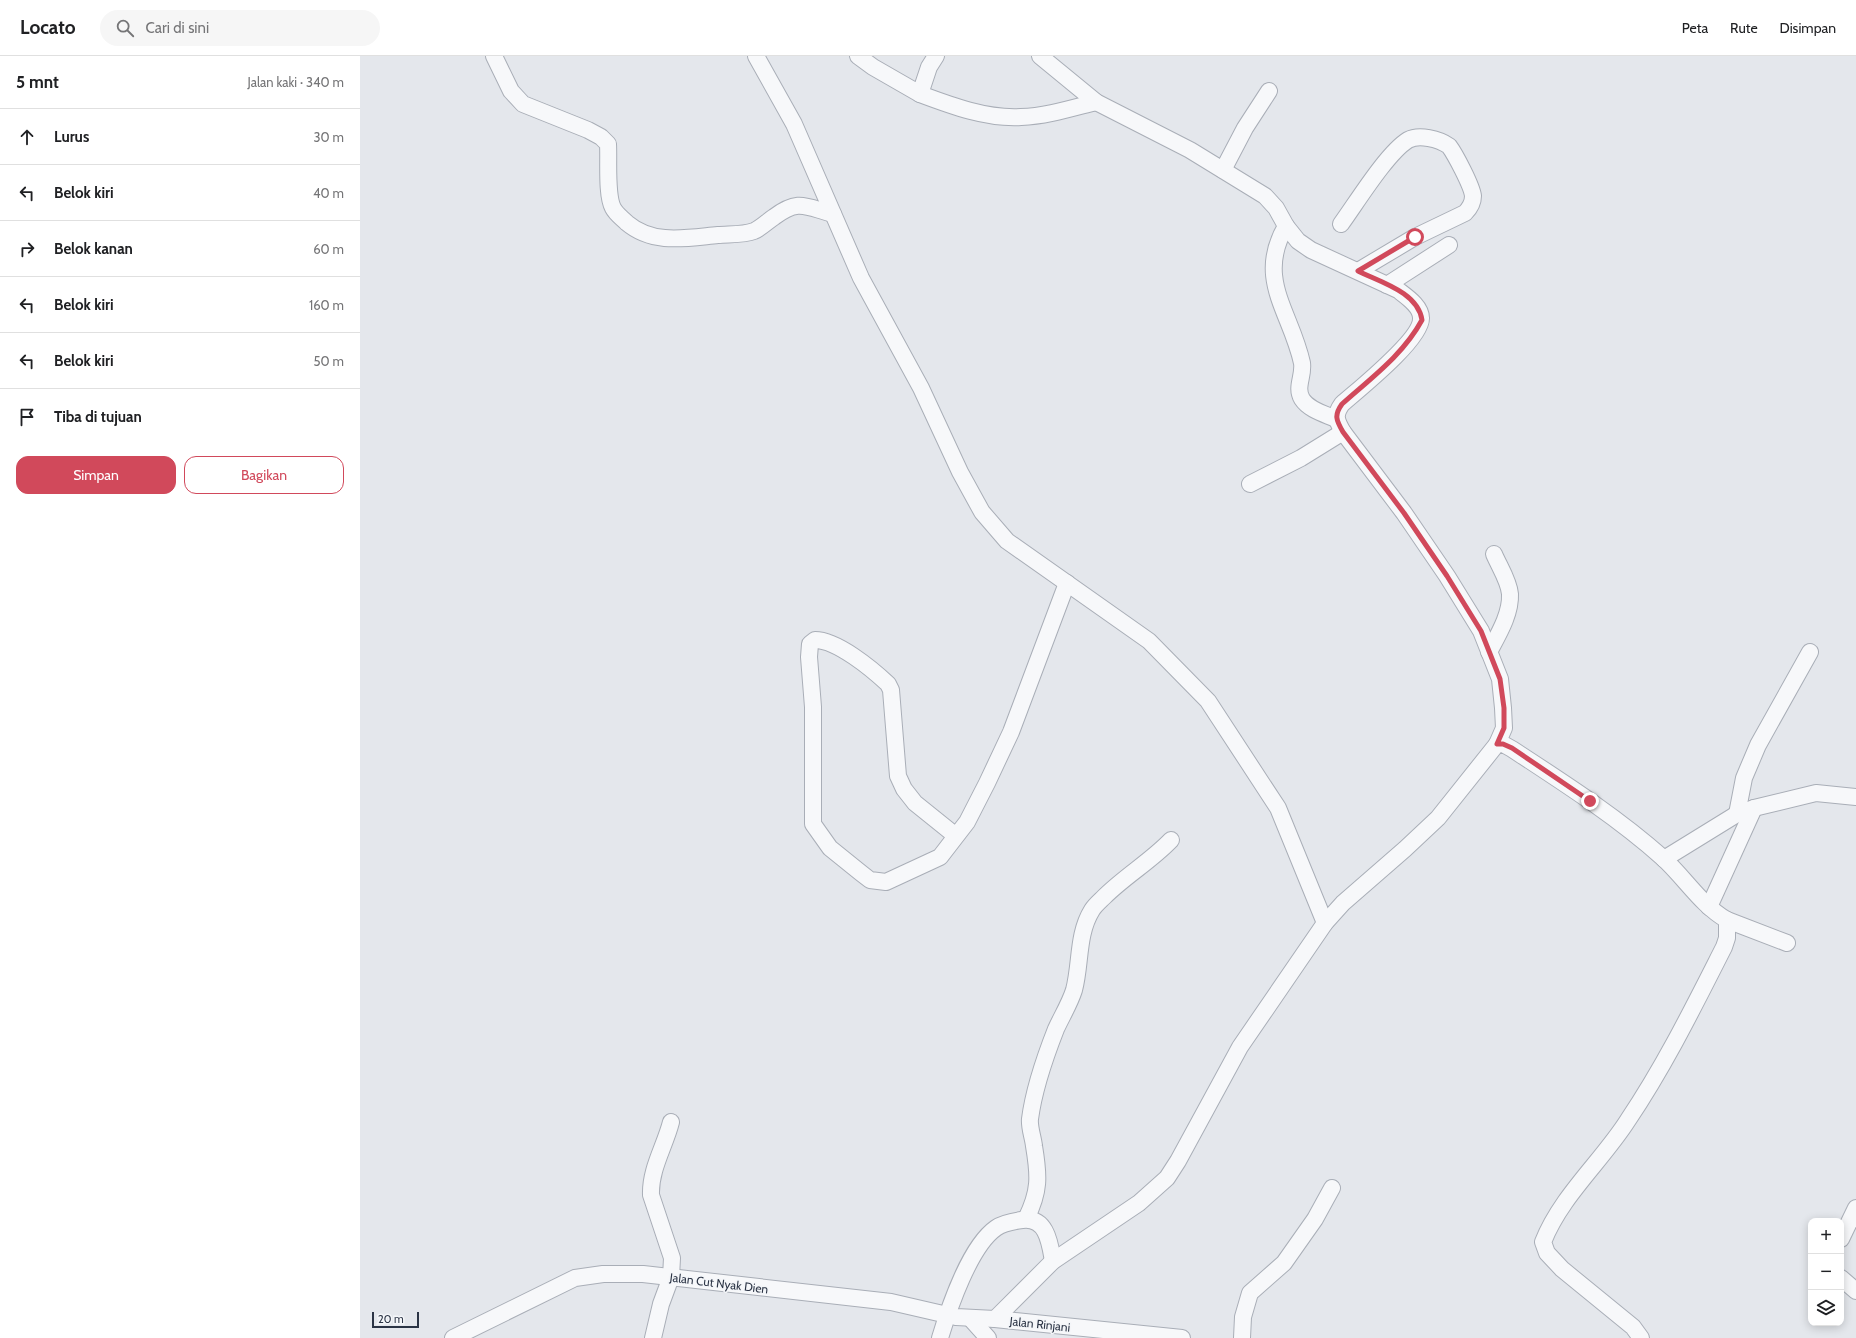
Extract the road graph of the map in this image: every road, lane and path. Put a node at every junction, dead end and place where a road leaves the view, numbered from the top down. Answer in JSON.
{"nodes":[{"id":1,"x":494,"y":56,"type":"edge"},
{"id":2,"x":756,"y":56,"type":"edge"},
{"id":3,"x":858,"y":56,"type":"edge"},
{"id":4,"x":936,"y":56,"type":"edge"},
{"id":5,"x":1040,"y":56,"type":"edge"},
{"id":6,"x":1269,"y":91,"type":"dead end"},
{"id":7,"x":920,"y":94,"type":"junction"},
{"id":8,"x":1096,"y":102,"type":"junction"},
{"id":9,"x":1223,"y":170,"type":"junction"},
{"id":10,"x":833,"y":214,"type":"junction"},
{"id":11,"x":1341,"y":224,"type":"dead end"},
{"id":12,"x":1286,"y":226,"type":"junction"},
{"id":13,"x":1449,"y":245,"type":"dead end"},
{"id":14,"x":1358,"y":271,"type":"junction"},
{"id":15,"x":1386,"y":285,"type":"junction"},
{"id":16,"x":1339,"y":426,"type":"junction"},
{"id":17,"x":1250,"y":484,"type":"dead end"},
{"id":18,"x":1494,"y":554,"type":"dead end"},
{"id":19,"x":1067,"y":583,"type":"junction"},
{"id":20,"x":1489,"y":652,"type":"junction"},
{"id":21,"x":1810,"y":652,"type":"dead end"},
{"id":22,"x":1497,"y":744,"type":"junction"},
{"id":23,"x":1856,"y":797,"type":"edge"},
{"id":24,"x":1754,"y":808,"type":"junction"},
{"id":25,"x":1738,"y":814,"type":"junction"},
{"id":26,"x":956,"y":836,"type":"junction"},
{"id":27,"x":1172,"y":840,"type":"dead end"},
{"id":28,"x":1664,"y":859,"type":"junction"},
{"id":29,"x":1709,"y":907,"type":"junction"},
{"id":30,"x":1727,"y":920,"type":"junction"},
{"id":31,"x":1325,"y":923,"type":"junction"},
{"id":32,"x":1788,"y":943,"type":"dead end"},
{"id":33,"x":671,"y":1122,"type":"dead end"},
{"id":34,"x":1332,"y":1188,"type":"dead end"},
{"id":35,"x":1856,"y":1208,"type":"edge"},
{"id":36,"x":1026,"y":1219,"type":"junction"},
{"id":37,"x":1844,"y":1233,"type":"edge"},
{"id":38,"x":1053,"y":1261,"type":"junction"},
{"id":39,"x":671,"y":1277,"type":"junction"},
{"id":40,"x":1844,"y":1281,"type":"edge"},
{"id":41,"x":1856,"y":1291,"type":"edge"},
{"id":42,"x":946,"y":1315,"type":"junction"},
{"id":43,"x":970,"y":1318,"type":"junction"},
{"id":44,"x":995,"y":1319,"type":"junction"},
{"id":45,"x":453,"y":1338,"type":"edge"},
{"id":46,"x":653,"y":1338,"type":"edge"},
{"id":47,"x":940,"y":1338,"type":"edge"},
{"id":48,"x":988,"y":1338,"type":"edge"},
{"id":49,"x":1182,"y":1338,"type":"edge"},
{"id":50,"x":1242,"y":1338,"type":"edge"},
{"id":51,"x":1641,"y":1338,"type":"edge"}],
"edges":[{"from":1,"to":10,"type":"street"},
{"from":2,"to":10,"type":"street"},
{"from":3,"to":7,"type":"street"},
{"from":4,"to":7,"type":"street"},
{"from":5,"to":8,"type":"street"},
{"from":6,"to":9,"type":"street"},
{"from":7,"to":8,"type":"street"},
{"from":8,"to":9,"type":"street"},
{"from":9,"to":12,"type":"street"},
{"from":10,"to":19,"type":"street"},
{"from":11,"to":14,"type":"street"},
{"from":12,"to":14,"type":"street"},
{"from":12,"to":16,"type":"street"},
{"from":13,"to":15,"type":"street"},
{"from":14,"to":15,"type":"street"},
{"from":15,"to":16,"type":"street"},
{"from":16,"to":17,"type":"street"},
{"from":16,"to":20,"type":"street"},
{"from":18,"to":20,"type":"street"},
{"from":19,"to":26,"type":"street"},
{"from":19,"to":31,"type":"street"},
{"from":20,"to":22,"type":"street"},
{"from":21,"to":25,"type":"street"},
{"from":22,"to":28,"type":"street"},
{"from":22,"to":31,"type":"street"},
{"from":23,"to":24,"type":"street"},
{"from":24,"to":25,"type":"street"},
{"from":24,"to":29,"type":"street"},
{"from":25,"to":28,"type":"street"},
{"from":26,"to":26,"type":"street"},
{"from":27,"to":36,"type":"street"},
{"from":28,"to":29,"type":"street"},
{"from":29,"to":30,"type":"street"},
{"from":30,"to":32,"type":"street"},
{"from":30,"to":51,"type":"street"},
{"from":31,"to":38,"type":"street"},
{"from":33,"to":39,"type":"street"},
{"from":34,"to":50,"type":"street"},
{"from":35,"to":37,"type":"street"},
{"from":36,"to":38,"type":"street"},
{"from":36,"to":42,"type":"street"},
{"from":38,"to":44,"type":"street"},
{"from":39,"to":42,"type":"street","name":"Jalan Cut Nyak Dien"},
{"from":39,"to":45,"type":"street","name":"Jalan Cut Nyak Dien"},
{"from":39,"to":46,"type":"street"},
{"from":40,"to":41,"type":"street"},
{"from":42,"to":43,"type":"street","name":"Jalan Cut Nyak Dien"},
{"from":42,"to":47,"type":"street"},
{"from":43,"to":44,"type":"street","name":"Jalan Rinjani"},
{"from":43,"to":48,"type":"street"},
{"from":44,"to":49,"type":"street","name":"Jalan Rinjani"}]}
